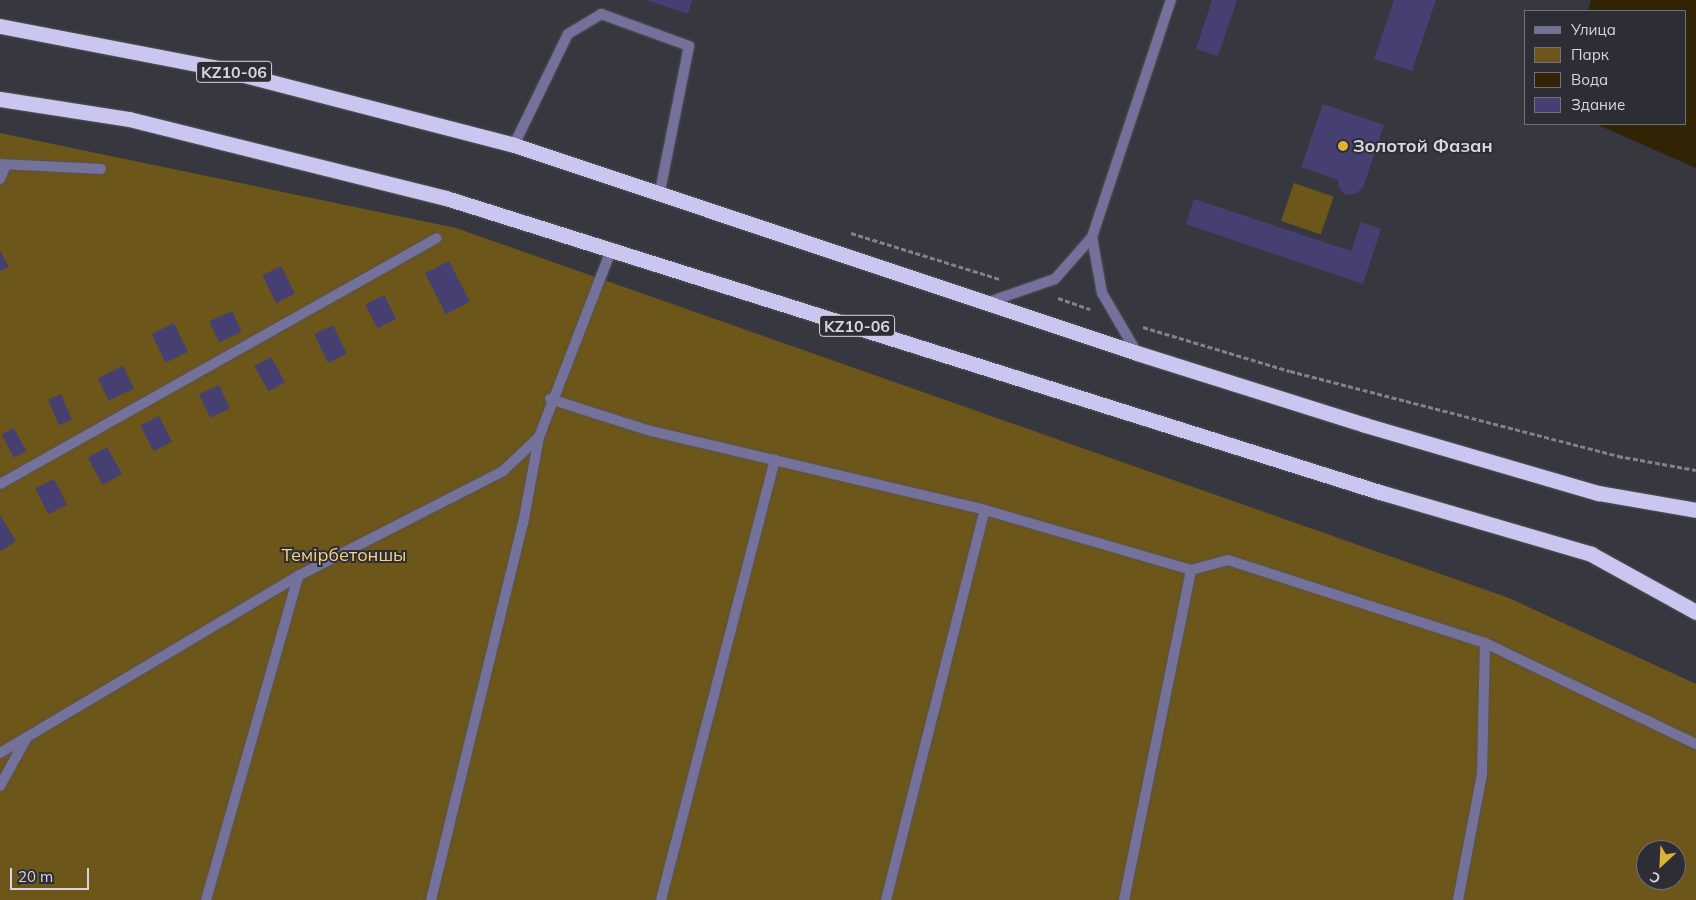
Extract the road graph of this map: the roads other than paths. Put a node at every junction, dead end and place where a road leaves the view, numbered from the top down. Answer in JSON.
{"nodes":[{"id":1,"x":1171,"y":0,"type":"edge"},
{"id":2,"x":0,"y":26,"type":"edge"},
{"id":3,"x":0,"y":99,"type":"edge"},
{"id":4,"x":514,"y":145,"type":"junction"},
{"id":5,"x":3,"y":164,"type":"edge"},
{"id":6,"x":101,"y":169,"type":"dead end"},
{"id":7,"x":0,"y":179,"type":"edge"},
{"id":8,"x":660,"y":191,"type":"junction"},
{"id":9,"x":1092,"y":237,"type":"junction"},
{"id":10,"x":437,"y":238,"type":"dead end"},
{"id":11,"x":612,"y":248,"type":"junction"},
{"id":12,"x":986,"y":303,"type":"junction"},
{"id":13,"x":1137,"y":353,"type":"junction"},
{"id":14,"x":550,"y":399,"type":"junction"},
{"id":15,"x":539,"y":437,"type":"junction"},
{"id":16,"x":775,"y":460,"type":"junction"},
{"id":17,"x":0,"y":484,"type":"edge"},
{"id":18,"x":985,"y":510,"type":"junction"},
{"id":19,"x":1696,"y":510,"type":"edge"},
{"id":20,"x":1191,"y":570,"type":"junction"},
{"id":21,"x":298,"y":576,"type":"junction"},
{"id":22,"x":1696,"y":612,"type":"edge"},
{"id":23,"x":1484,"y":644,"type":"junction"},
{"id":24,"x":29,"y":734,"type":"junction"},
{"id":25,"x":1696,"y":744,"type":"edge"},
{"id":26,"x":0,"y":753,"type":"edge"},
{"id":27,"x":0,"y":786,"type":"edge"},
{"id":28,"x":206,"y":900,"type":"edge"},
{"id":29,"x":431,"y":900,"type":"edge"},
{"id":30,"x":661,"y":900,"type":"edge"},
{"id":31,"x":886,"y":900,"type":"edge"},
{"id":32,"x":1124,"y":900,"type":"edge"},
{"id":33,"x":1458,"y":900,"type":"edge"}],
"edges":[{"from":1,"to":9,"type":"street"},
{"from":2,"to":4,"type":"highway","number":"KZ10-06"},
{"from":3,"to":11,"type":"highway","number":"KZ10-06"},
{"from":4,"to":8,"type":"highway","number":"KZ10-06"},
{"from":4,"to":8,"type":"street"},
{"from":5,"to":6,"type":"street"},
{"from":5,"to":7,"type":"street"},
{"from":8,"to":12,"type":"highway","number":"KZ10-06"},
{"from":9,"to":12,"type":"street"},
{"from":9,"to":13,"type":"street"},
{"from":10,"to":17,"type":"street"},
{"from":11,"to":14,"type":"street"},
{"from":11,"to":22,"type":"highway","number":"KZ10-06"},
{"from":12,"to":13,"type":"highway","number":"KZ10-06"},
{"from":13,"to":19,"type":"highway","number":"KZ10-06"},
{"from":14,"to":15,"type":"street"},
{"from":14,"to":16,"type":"street"},
{"from":15,"to":21,"type":"street"},
{"from":15,"to":29,"type":"street"},
{"from":16,"to":18,"type":"street"},
{"from":16,"to":30,"type":"street"},
{"from":18,"to":20,"type":"street"},
{"from":18,"to":31,"type":"street"},
{"from":20,"to":23,"type":"street"},
{"from":20,"to":32,"type":"street"},
{"from":21,"to":24,"type":"street"},
{"from":21,"to":28,"type":"street"},
{"from":23,"to":25,"type":"street"},
{"from":23,"to":33,"type":"street"},
{"from":24,"to":26,"type":"street"},
{"from":24,"to":27,"type":"street"}]}
